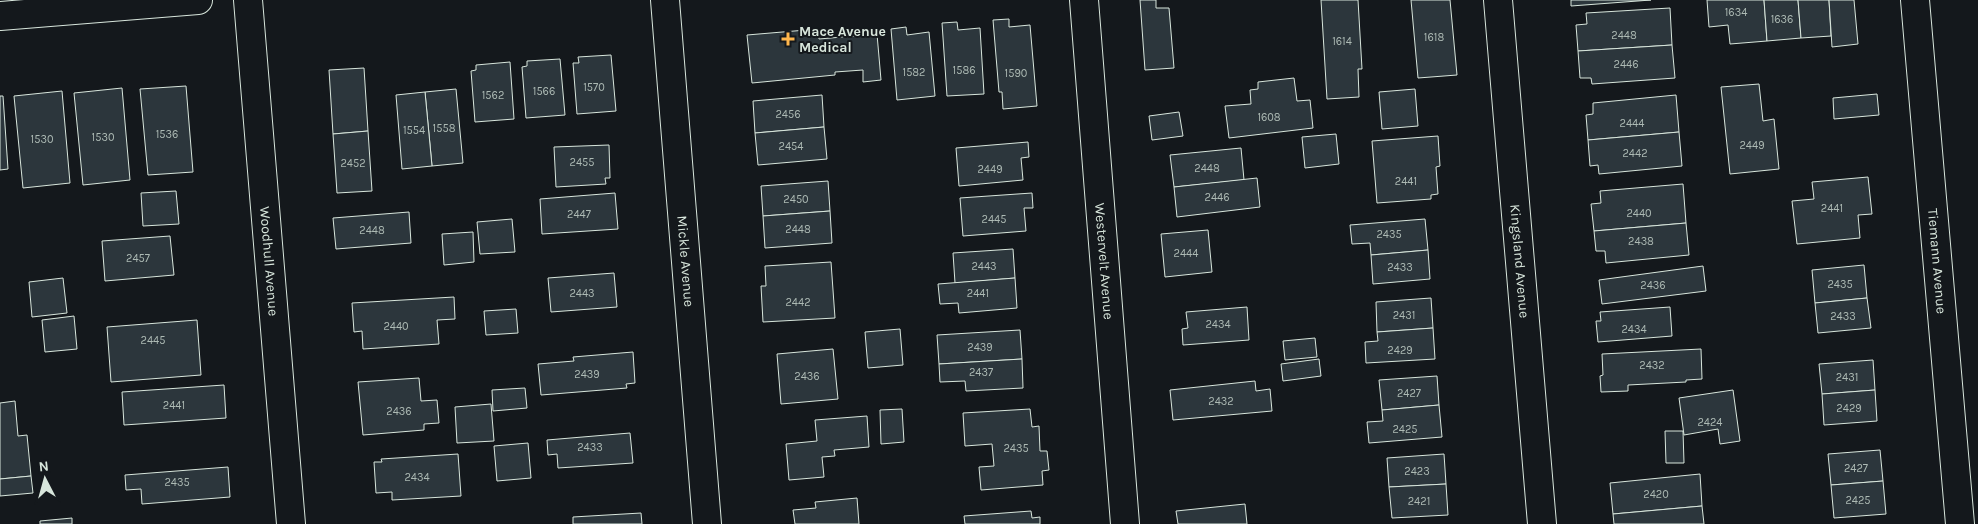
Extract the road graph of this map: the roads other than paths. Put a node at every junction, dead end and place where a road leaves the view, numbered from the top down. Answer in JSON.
{"nodes":[{"id":1,"x":198,"y":0,"type":"edge"},
{"id":2,"x":248,"y":0,"type":"edge"},
{"id":3,"x":665,"y":0,"type":"edge"},
{"id":4,"x":1084,"y":0,"type":"edge"},
{"id":5,"x":1498,"y":0,"type":"edge"},
{"id":6,"x":1915,"y":0,"type":"edge"},
{"id":7,"x":0,"y":16,"type":"edge"},
{"id":8,"x":290,"y":524,"type":"edge"},
{"id":9,"x":707,"y":524,"type":"edge"},
{"id":10,"x":1125,"y":524,"type":"edge"},
{"id":11,"x":1542,"y":524,"type":"edge"},
{"id":12,"x":1960,"y":524,"type":"edge"}],
"edges":[{"from":1,"to":7,"type":"street"},
{"from":2,"to":8,"type":"street","name":"Woodhull Avenue"},
{"from":3,"to":9,"type":"street","name":"Mickle Avenue"},
{"from":4,"to":10,"type":"street","name":"Westervelt Avenue"},
{"from":5,"to":11,"type":"street","name":"Kingsland Avenue"},
{"from":6,"to":12,"type":"street","name":"Tiemann Avenue"}]}
